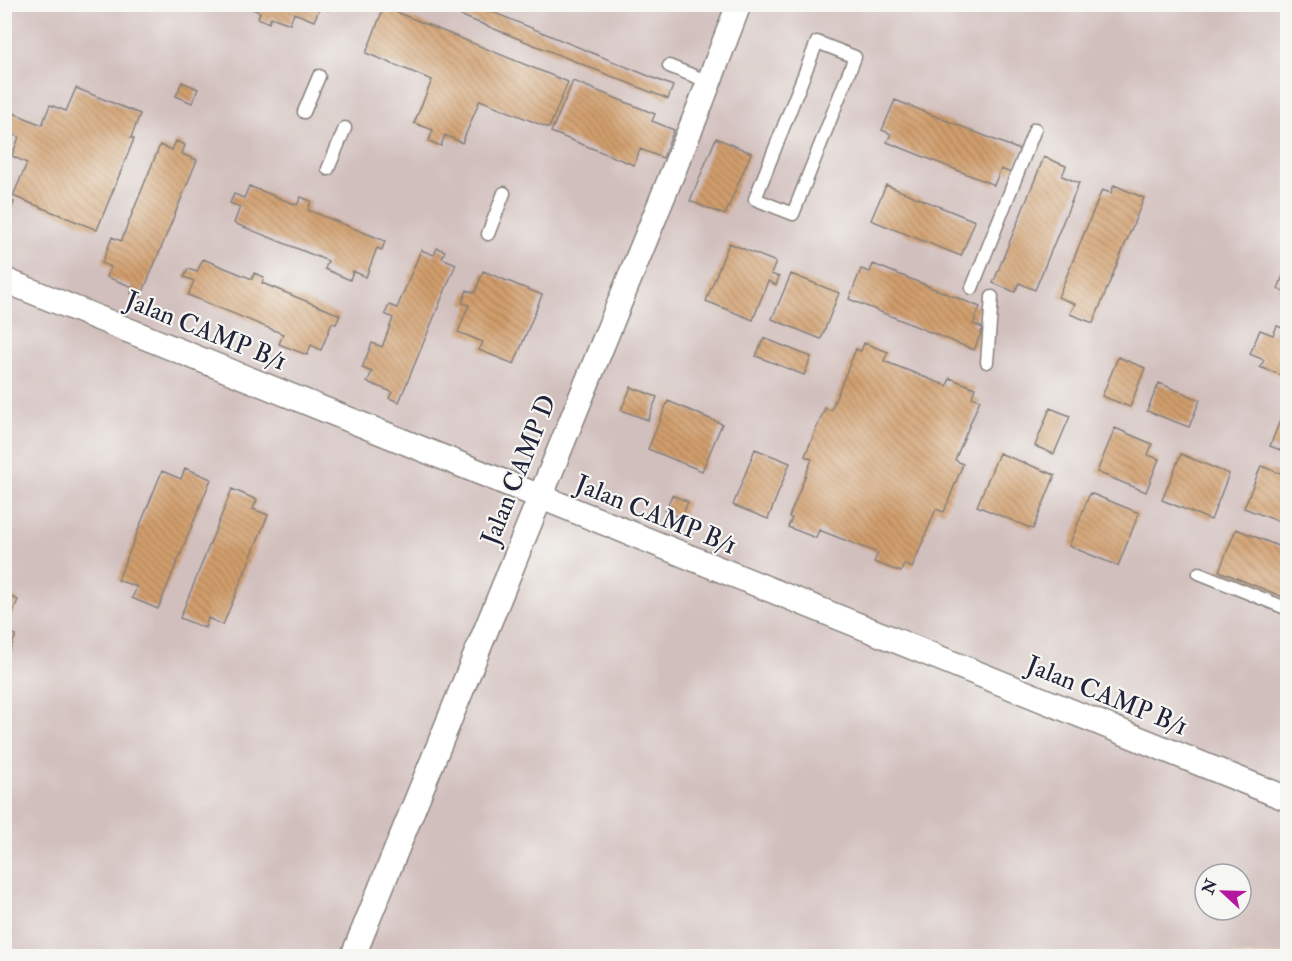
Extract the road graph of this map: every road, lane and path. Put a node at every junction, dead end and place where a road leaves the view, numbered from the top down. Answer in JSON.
{"nodes":[{"id":1,"x":739,"y":4,"type":"edge"},
{"id":2,"x":669,"y":66,"type":"dead end"},
{"id":3,"x":319,"y":76,"type":"dead end"},
{"id":4,"x":709,"y":82,"type":"junction"},
{"id":5,"x":795,"y":99,"type":"joint"},
{"id":6,"x":304,"y":112,"type":"dead end"},
{"id":7,"x":345,"y":128,"type":"dead end"},
{"id":8,"x":1035,"y":129,"type":"dead end"},
{"id":9,"x":328,"y":170,"type":"dead end"},
{"id":10,"x":504,"y":193,"type":"dead end"},
{"id":11,"x":488,"y":234,"type":"dead end"},
{"id":12,"x":4,"y":280,"type":"edge"},
{"id":13,"x":972,"y":288,"type":"dead end"},
{"id":14,"x":992,"y":297,"type":"dead end"},
{"id":15,"x":987,"y":362,"type":"dead end"},
{"id":16,"x":538,"y":498,"type":"junction"},
{"id":17,"x":1199,"y":573,"type":"dead end"},
{"id":18,"x":1287,"y":609,"type":"edge"},
{"id":19,"x":1287,"y":799,"type":"edge"},
{"id":20,"x":352,"y":957,"type":"edge"}],
"edges":[{"from":1,"to":4,"type":"street","name":"Jalan CAMP D"},
{"from":2,"to":4,"type":"lane"},
{"from":3,"to":6,"type":"lane"},
{"from":4,"to":16,"type":"street","name":"Jalan CAMP D"},
{"from":5,"to":5,"type":"lane"},
{"from":7,"to":9,"type":"lane"},
{"from":8,"to":13,"type":"lane"},
{"from":10,"to":11,"type":"lane"},
{"from":12,"to":16,"type":"street","name":"Jalan CAMP B/1"},
{"from":14,"to":15,"type":"lane"},
{"from":16,"to":19,"type":"street","name":"Jalan CAMP B/1"},
{"from":16,"to":20,"type":"street","name":"Jalan CAMP D"},
{"from":17,"to":18,"type":"lane"}]}
